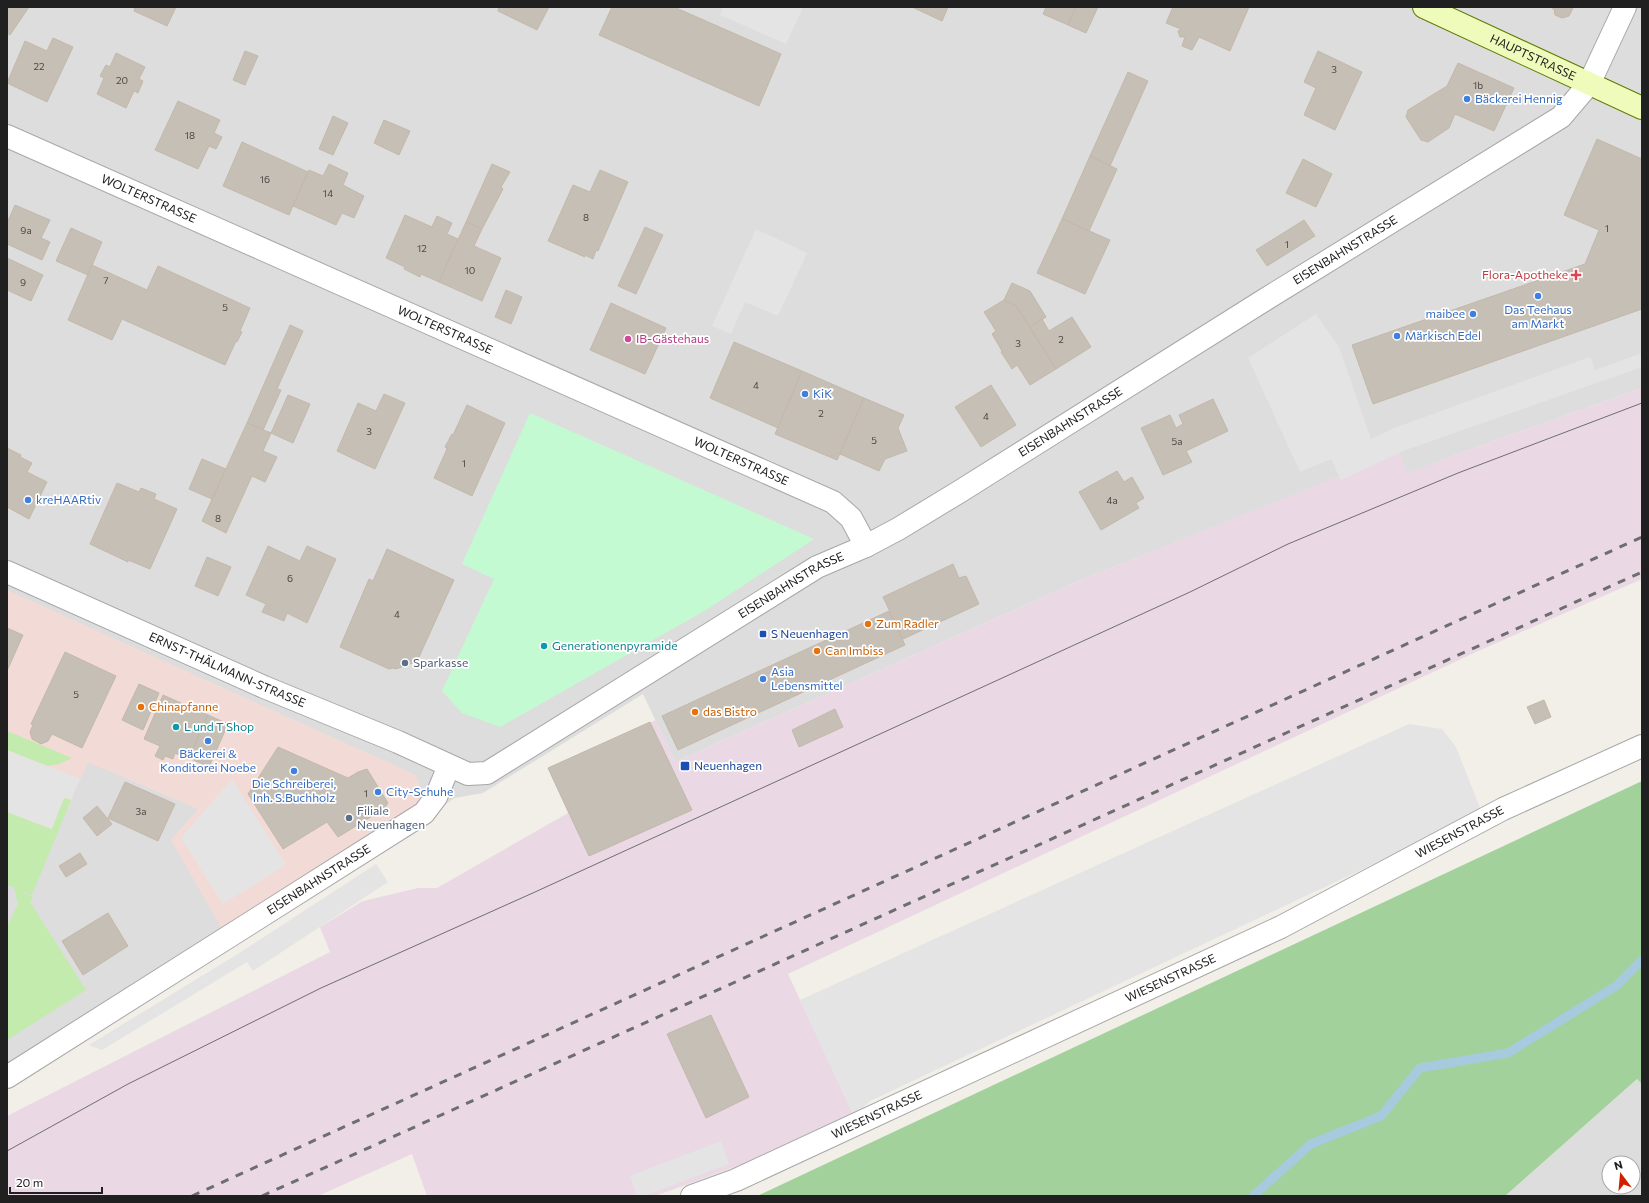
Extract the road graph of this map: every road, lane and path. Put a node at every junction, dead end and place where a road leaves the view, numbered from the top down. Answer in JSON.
{"nodes":[{"id":1,"x":1424,"y":7,"type":"edge"},
{"id":2,"x":1625,"y":7,"type":"edge"},
{"id":3,"x":1589,"y":84,"type":"junction"},
{"id":4,"x":1642,"y":108,"type":"edge"},
{"id":5,"x":7,"y":136,"type":"edge"},
{"id":6,"x":866,"y":546,"type":"junction"},
{"id":7,"x":7,"y":572,"type":"edge"},
{"id":8,"x":1642,"y":746,"type":"edge"},
{"id":9,"x":449,"y":766,"type":"junction"},
{"id":10,"x":7,"y":1077,"type":"edge"},
{"id":11,"x":692,"y":1196,"type":"edge"}],
"edges":[{"from":1,"to":3,"type":"main road","name":"HAUPTSTRASSE"},
{"from":2,"to":3,"type":"street","name":"EISENBAHNSTRASSE"},
{"from":3,"to":4,"type":"main road","name":"HAUPTSTRASSE"},
{"from":3,"to":6,"type":"street","name":"EISENBAHNSTRASSE"},
{"from":5,"to":6,"type":"street","name":"WOLTERSTRASSE"},
{"from":6,"to":9,"type":"street","name":"EISENBAHNSTRASSE"},
{"from":7,"to":9,"type":"street","name":"ERNST-THÄLMANN-STRASSE"},
{"from":8,"to":11,"type":"street","name":"WIESENSTRASSE"},
{"from":9,"to":10,"type":"street","name":"EISENBAHNSTRASSE"}]}
